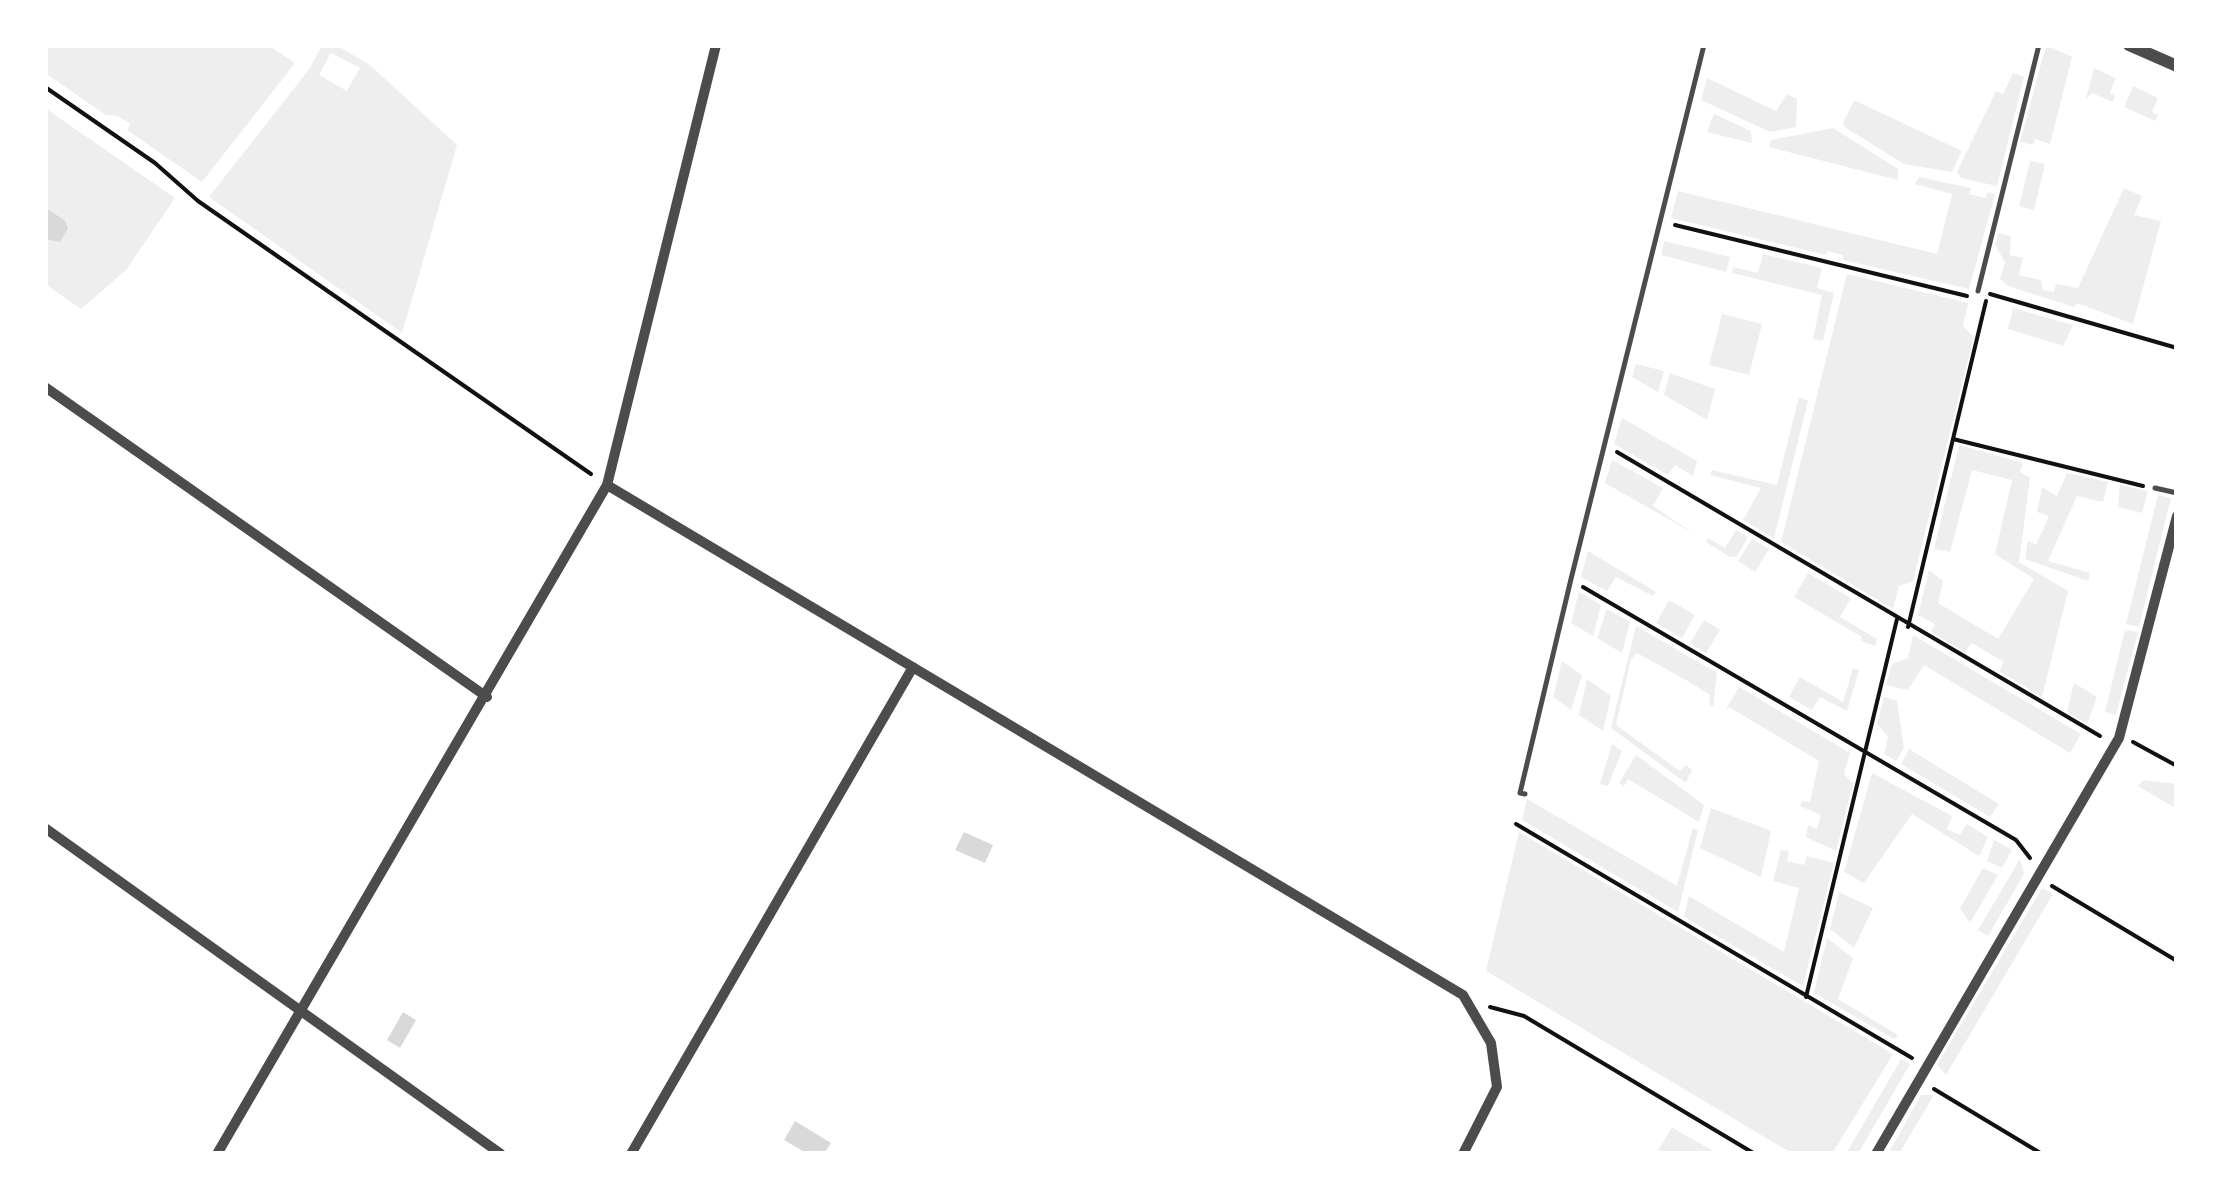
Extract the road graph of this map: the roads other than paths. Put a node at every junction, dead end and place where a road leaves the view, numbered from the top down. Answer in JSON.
{"nodes":[{"id":1,"x":716,"y":45,"type":"edge"},
{"id":2,"x":1704,"y":45,"type":"edge"},
{"id":3,"x":2039,"y":45,"type":"edge"},
{"id":4,"x":2129,"y":45,"type":"edge"},
{"id":5,"x":2177,"y":66,"type":"edge"},
{"id":6,"x":1978,"y":291,"type":"road end"},
{"id":7,"x":45,"y":388,"type":"edge"},
{"id":8,"x":607,"y":485,"type":"junction"},
{"id":9,"x":2155,"y":488,"type":"road end"},
{"id":10,"x":2177,"y":493,"type":"edge"},
{"id":11,"x":2177,"y":516,"type":"edge"},
{"id":12,"x":913,"y":667,"type":"junction"},
{"id":13,"x":487,"y":697,"type":"junction"},
{"id":14,"x":1524,"y":794,"type":"dead end"},
{"id":15,"x":45,"y":828,"type":"edge"},
{"id":16,"x":300,"y":1008,"type":"junction"},
{"id":17,"x":217,"y":1154,"type":"edge"},
{"id":18,"x":501,"y":1154,"type":"edge"},
{"id":19,"x":630,"y":1154,"type":"edge"},
{"id":20,"x":1463,"y":1154,"type":"edge"},
{"id":21,"x":1876,"y":1154,"type":"edge"}],
"edges":[{"from":1,"to":8,"type":"street"},
{"from":2,"to":14,"type":"lane"},
{"from":3,"to":6,"type":"lane"},
{"from":4,"to":5,"type":"street"},
{"from":7,"to":13,"type":"street"},
{"from":8,"to":12,"type":"street"},
{"from":8,"to":13,"type":"street"},
{"from":9,"to":10,"type":"lane"},
{"from":11,"to":21,"type":"street"},
{"from":12,"to":19,"type":"street"},
{"from":12,"to":20,"type":"street"},
{"from":13,"to":16,"type":"street"},
{"from":15,"to":16,"type":"street"},
{"from":16,"to":17,"type":"street"},
{"from":16,"to":18,"type":"street"}]}
